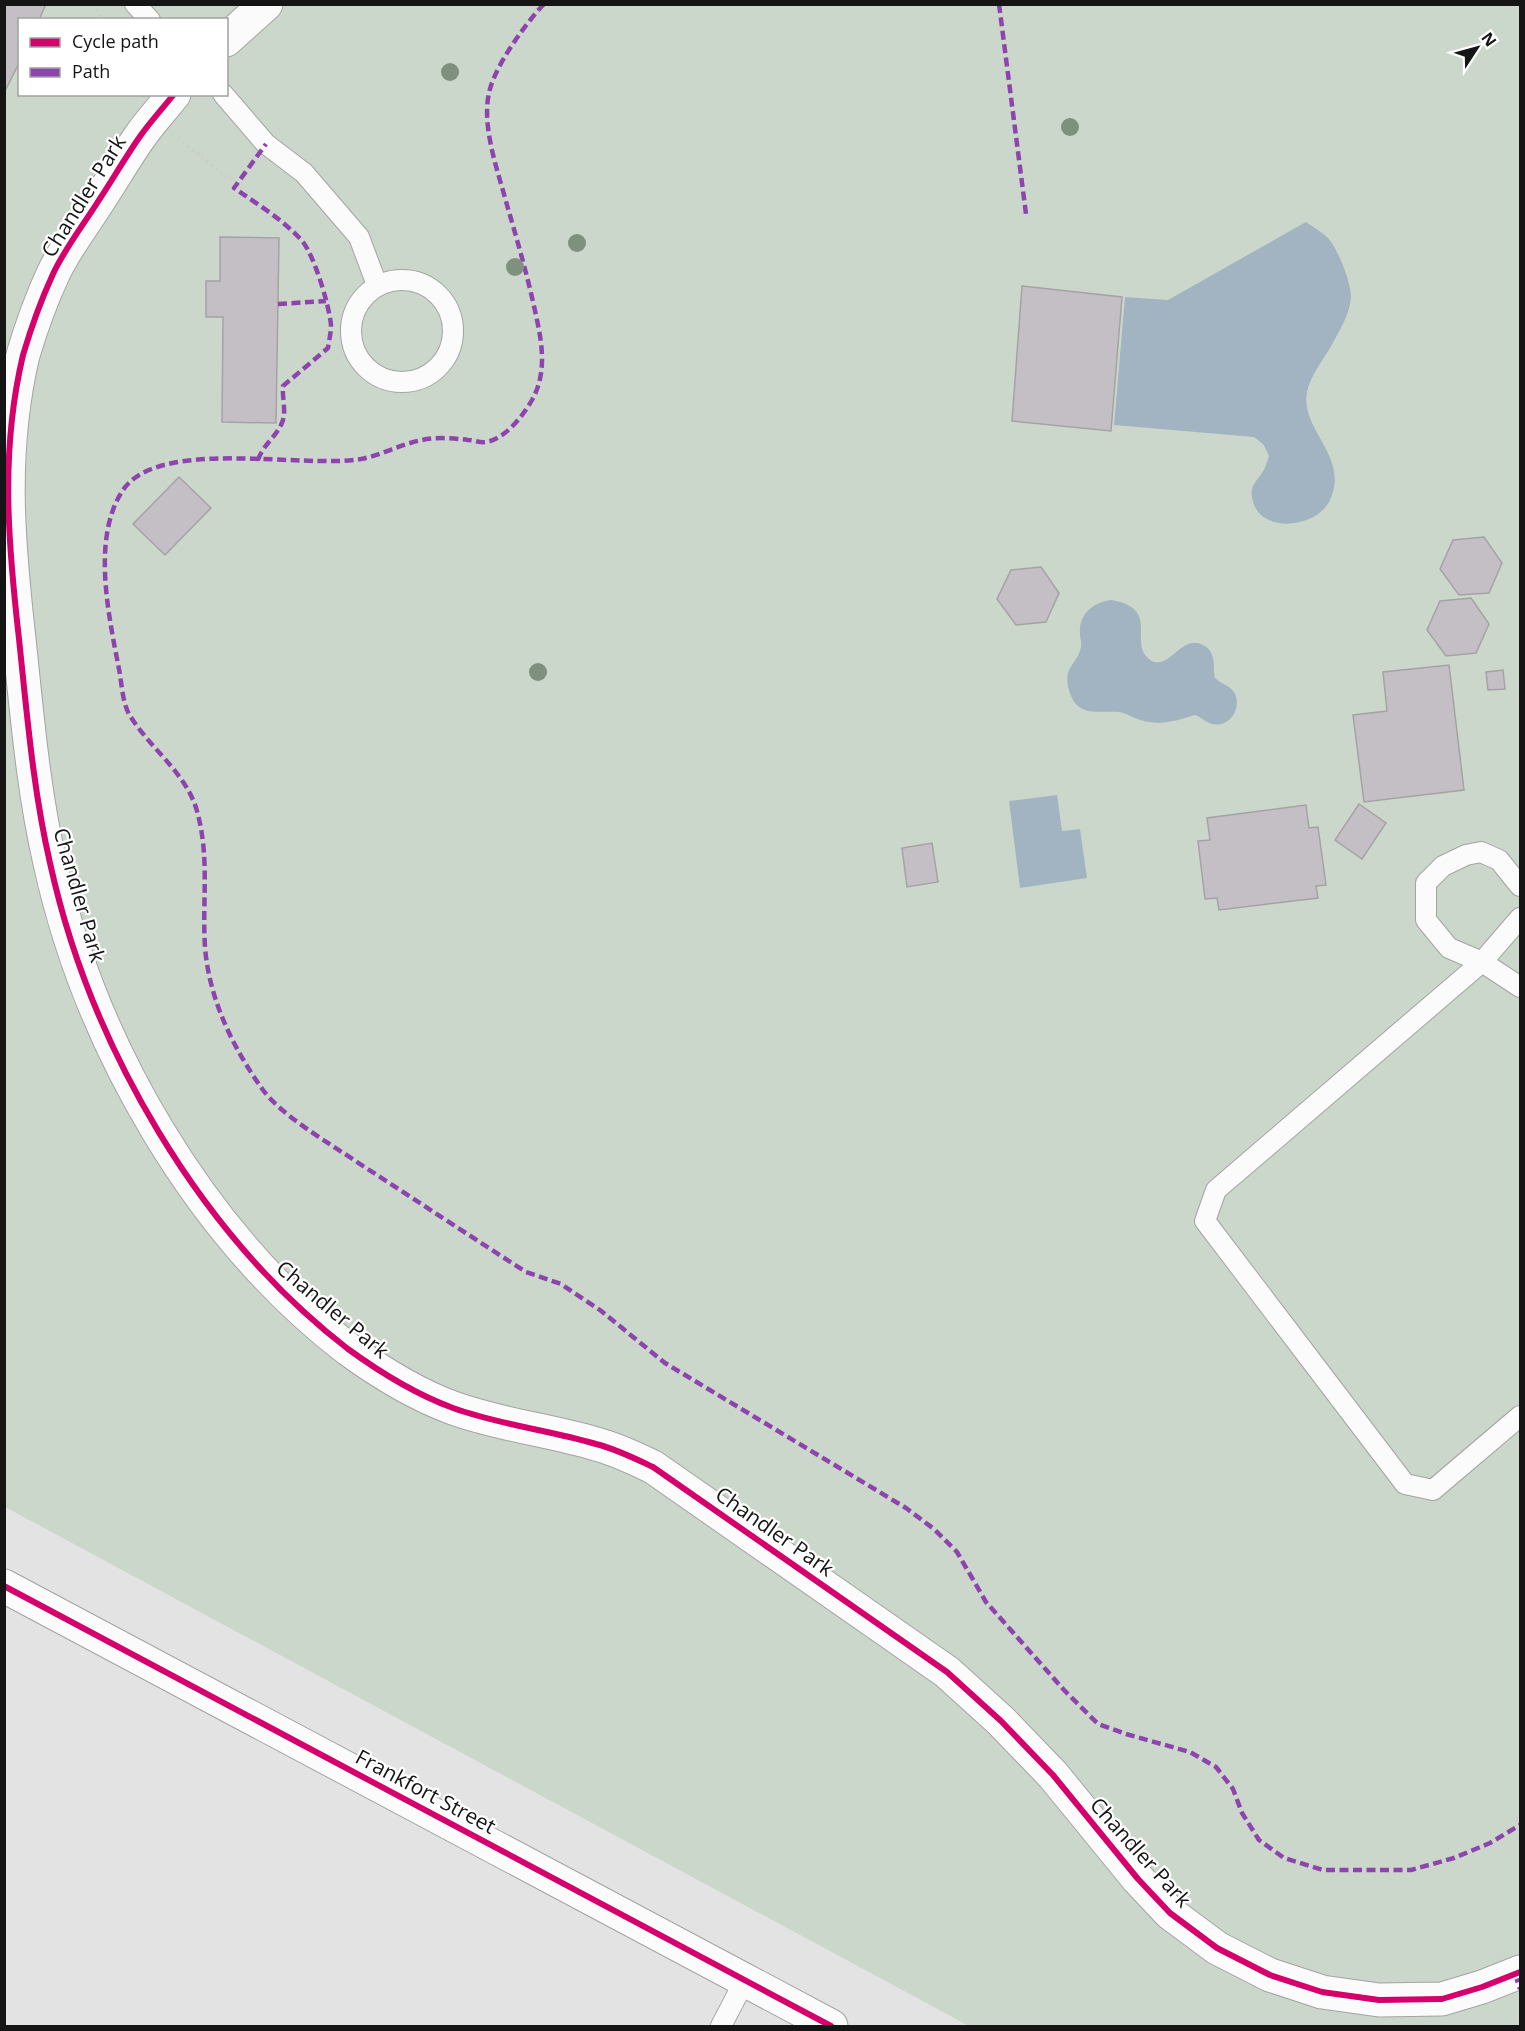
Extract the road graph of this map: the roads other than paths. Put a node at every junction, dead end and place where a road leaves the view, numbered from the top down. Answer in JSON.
{"nodes":[{"id":1,"x":135,"y":4,"type":"edge"},
{"id":2,"x":266,"y":4,"type":"edge"},
{"id":3,"x":148,"y":18,"type":"edge"},
{"id":4,"x":228,"y":38,"type":"edge"},
{"id":5,"x":172,"y":96,"type":"edge"},
{"id":6,"x":225,"y":96,"type":"edge"},
{"id":7,"x":377,"y":285,"type":"junction"},
{"id":8,"x":8,"y":573,"type":"edge"},
{"id":9,"x":1521,"y":886,"type":"edge"},
{"id":10,"x":1521,"y":918,"type":"edge"},
{"id":11,"x":1482,"y":962,"type":"junction"},
{"id":12,"x":1521,"y":987,"type":"edge"},
{"id":13,"x":1521,"y":1416,"type":"edge"},
{"id":14,"x":4,"y":1586,"type":"edge"},
{"id":15,"x":1521,"y":1972,"type":"edge"},
{"id":16,"x":745,"y":1980,"type":"junction"},
{"id":17,"x":721,"y":2026,"type":"edge"},
{"id":18,"x":831,"y":2026,"type":"edge"}],
"edges":[{"from":1,"to":3,"type":"lane"},
{"from":2,"to":4,"type":"street"},
{"from":5,"to":8,"type":"street","name":"Chandler Park"},
{"from":6,"to":7,"type":"lane"},
{"from":7,"to":7,"type":"lane"},
{"from":8,"to":15,"type":"street","name":"Chandler Park"},
{"from":9,"to":11,"type":"lane"},
{"from":10,"to":11,"type":"lane"},
{"from":11,"to":12,"type":"lane"},
{"from":11,"to":13,"type":"lane"},
{"from":14,"to":16,"type":"street","name":"Frankfort Street"},
{"from":16,"to":17,"type":"lane"},
{"from":16,"to":18,"type":"street","name":"Frankfort Street"}]}
